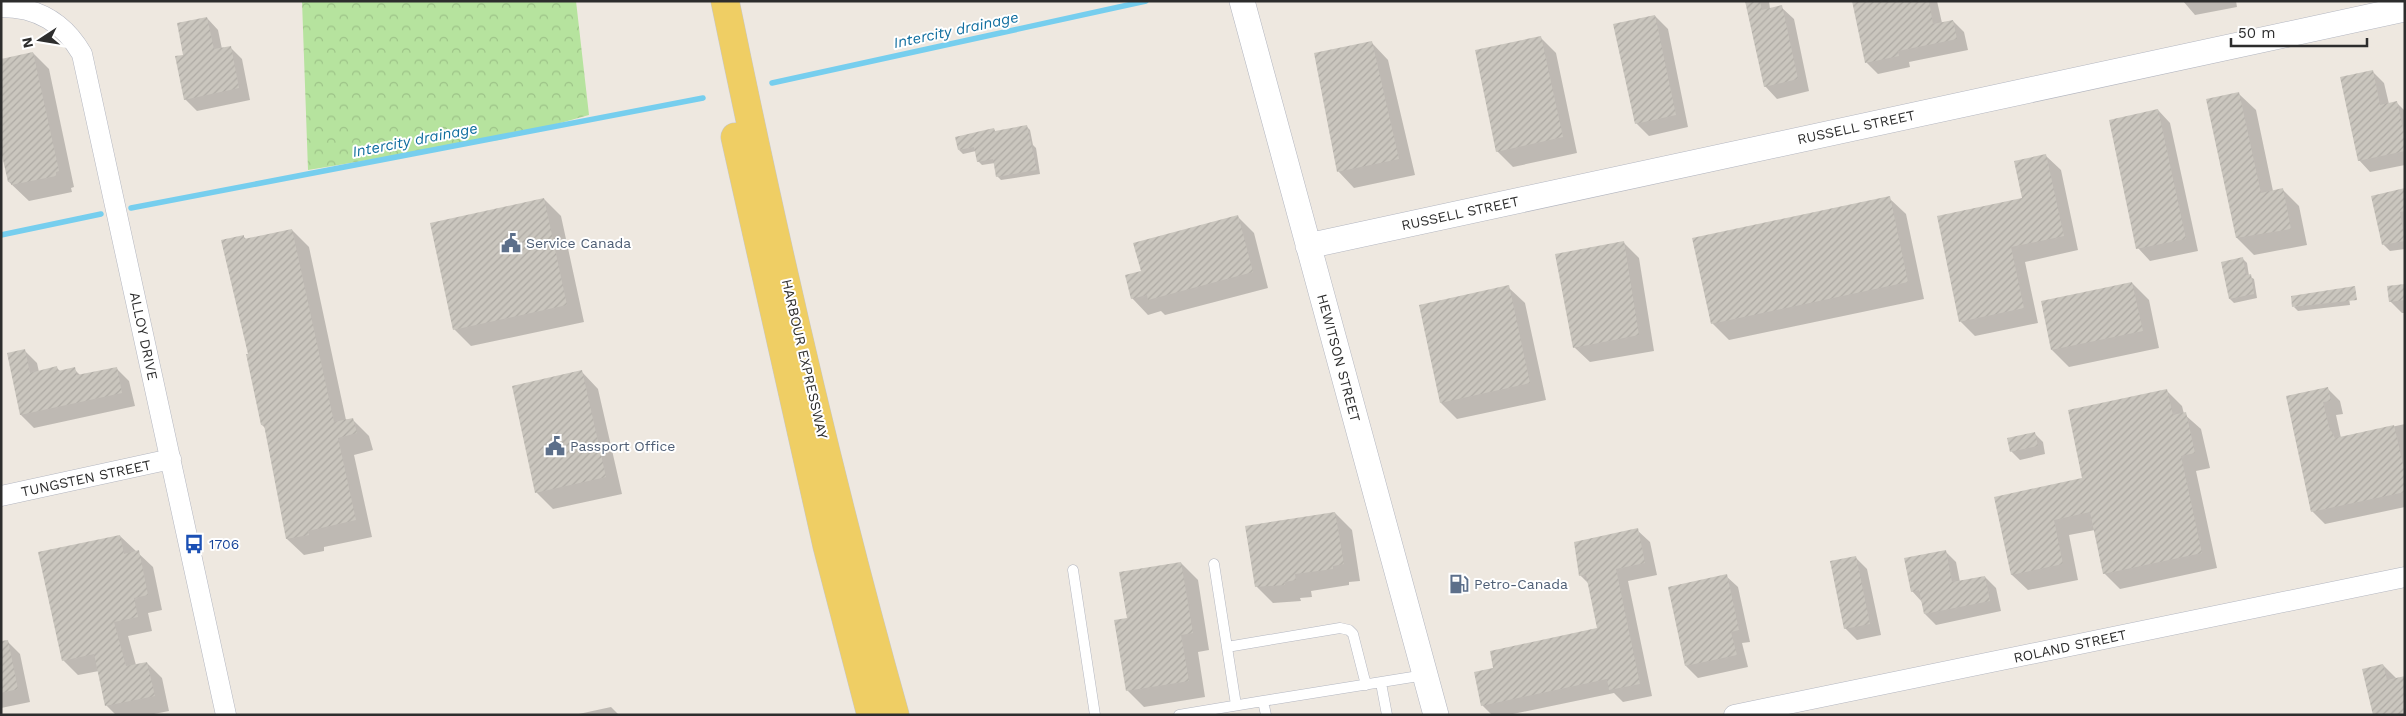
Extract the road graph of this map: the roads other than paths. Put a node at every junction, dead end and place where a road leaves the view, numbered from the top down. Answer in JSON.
{"nodes":[{"id":1,"x":706,"y":1,"type":"edge"},
{"id":2,"x":1242,"y":1,"type":"edge"},
{"id":3,"x":1,"y":7,"type":"edge"},
{"id":4,"x":727,"y":9,"type":"edge"},
{"id":5,"x":2405,"y":9,"type":"edge"},
{"id":6,"x":1308,"y":246,"type":"junction"},
{"id":7,"x":171,"y":459,"type":"junction"},
{"id":8,"x":1,"y":496,"type":"edge"},
{"id":9,"x":1214,"y":564,"type":"dead end"},
{"id":10,"x":1073,"y":570,"type":"dead end"},
{"id":11,"x":2405,"y":577,"type":"edge"},
{"id":12,"x":1227,"y":647,"type":"junction"},
{"id":13,"x":1425,"y":675,"type":"junction"},
{"id":14,"x":1381,"y":683,"type":"junction"},
{"id":15,"x":1366,"y":685,"type":"junction"},
{"id":16,"x":1263,"y":700,"type":"junction"},
{"id":17,"x":1236,"y":705,"type":"junction"},
{"id":18,"x":226,"y":715,"type":"edge"},
{"id":19,"x":871,"y":715,"type":"edge"},
{"id":20,"x":895,"y":715,"type":"edge"},
{"id":21,"x":1095,"y":715,"type":"edge"},
{"id":22,"x":1180,"y":715,"type":"edge"},
{"id":23,"x":1266,"y":715,"type":"edge"},
{"id":24,"x":1387,"y":715,"type":"edge"},
{"id":25,"x":1436,"y":715,"type":"edge"},
{"id":26,"x":1734,"y":715,"type":"edge"}],
"edges":[{"from":1,"to":19,"type":"main road","name":"HARBOUR EXPRESSWAY"},
{"from":2,"to":6,"type":"street","name":"HEWITSON STREET"},
{"from":3,"to":7,"type":"street","name":"ALLOY DRIVE"},
{"from":4,"to":20,"type":"main road","name":"HARBOUR EXPRESSWAY"},
{"from":5,"to":6,"type":"street","name":"RUSSELL STREET"},
{"from":6,"to":13,"type":"street","name":"HEWITSON STREET"},
{"from":7,"to":8,"type":"street","name":"TUNGSTEN STREET"},
{"from":7,"to":18,"type":"street","name":"ALLOY DRIVE"},
{"from":9,"to":12,"type":"lane"},
{"from":10,"to":21,"type":"lane"},
{"from":11,"to":26,"type":"street","name":"ROLAND STREET"},
{"from":12,"to":15,"type":"lane"},
{"from":12,"to":17,"type":"lane"},
{"from":13,"to":14,"type":"lane"},
{"from":13,"to":25,"type":"street","name":"HEWITSON STREET"},
{"from":14,"to":15,"type":"lane"},
{"from":14,"to":24,"type":"lane"},
{"from":15,"to":16,"type":"lane"},
{"from":16,"to":17,"type":"lane"},
{"from":16,"to":23,"type":"lane"},
{"from":17,"to":22,"type":"lane"}]}
